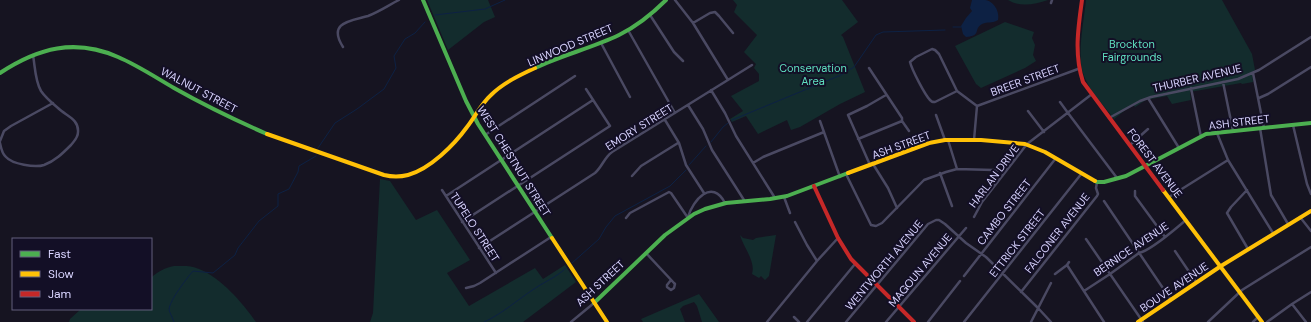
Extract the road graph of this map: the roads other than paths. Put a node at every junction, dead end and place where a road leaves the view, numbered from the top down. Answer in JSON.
{"nodes":[{"id":1,"x":399,"y":0,"type":"edge"},
{"id":2,"x":423,"y":0,"type":"edge"},
{"id":3,"x":666,"y":0,"type":"edge"},
{"id":4,"x":675,"y":0,"type":"edge"},
{"id":5,"x":1082,"y":0,"type":"edge"},
{"id":6,"x":650,"y":15,"type":"junction"},
{"id":7,"x":693,"y":23,"type":"junction"},
{"id":8,"x":627,"y":30,"type":"junction"},
{"id":9,"x":733,"y":33,"type":"dead end"},
{"id":10,"x":1311,"y":37,"type":"edge"},
{"id":11,"x":601,"y":43,"type":"junction"},
{"id":12,"x":343,"y":47,"type":"dead end"},
{"id":13,"x":33,"y":54,"type":"junction"},
{"id":14,"x":683,"y":62,"type":"dead end"},
{"id":15,"x":752,"y":65,"type":"dead end"},
{"id":16,"x":1311,"y":67,"type":"edge"},
{"id":17,"x":869,"y":68,"type":"dead end"},
{"id":18,"x":1078,"y":69,"type":"junction"},
{"id":19,"x":0,"y":73,"type":"edge"},
{"id":20,"x":1253,"y":73,"type":"junction"},
{"id":21,"x":576,"y":76,"type":"dead end"},
{"id":22,"x":728,"y":80,"type":"junction"},
{"id":23,"x":1223,"y":82,"type":"junction"},
{"id":24,"x":1191,"y":88,"type":"junction"},
{"id":25,"x":586,"y":89,"type":"dead end"},
{"id":26,"x":712,"y":90,"type":"junction"},
{"id":27,"x":957,"y":91,"type":"junction"},
{"id":28,"x":1092,"y":94,"type":"junction"},
{"id":29,"x":886,"y":95,"type":"junction"},
{"id":30,"x":630,"y":97,"type":"dead end"},
{"id":31,"x":1148,"y":98,"type":"junction"},
{"id":32,"x":1259,"y":98,"type":"junction"},
{"id":33,"x":593,"y":100,"type":"junction"},
{"id":34,"x":1060,"y":102,"type":"dead end"},
{"id":35,"x":53,"y":103,"type":"junction"},
{"id":36,"x":688,"y":105,"type":"junction"},
{"id":37,"x":976,"y":106,"type":"junction"},
{"id":38,"x":1028,"y":111,"type":"dead end"},
{"id":39,"x":675,"y":113,"type":"junction"},
{"id":40,"x":1068,"y":113,"type":"junction"},
{"id":41,"x":936,"y":115,"type":"dead end"},
{"id":42,"x":474,"y":117,"type":"junction"},
{"id":43,"x":1109,"y":118,"type":"junction"},
{"id":44,"x":665,"y":120,"type":"junction"},
{"id":45,"x":820,"y":121,"type":"dead end"},
{"id":46,"x":902,"y":121,"type":"junction"},
{"id":47,"x":1311,"y":123,"type":"edge"},
{"id":48,"x":1293,"y":124,"type":"junction"},
{"id":49,"x":1262,"y":128,"type":"junction"},
{"id":50,"x":1148,"y":129,"type":"dead end"},
{"id":51,"x":909,"y":131,"type":"dead end"},
{"id":52,"x":1233,"y":131,"type":"junction"},
{"id":53,"x":824,"y":132,"type":"junction"},
{"id":54,"x":1044,"y":132,"type":"junction"},
{"id":55,"x":1217,"y":133,"type":"junction"},
{"id":56,"x":485,"y":135,"type":"junction"},
{"id":57,"x":1201,"y":137,"type":"junction"},
{"id":58,"x":858,"y":139,"type":"junction"},
{"id":59,"x":946,"y":140,"type":"junction"},
{"id":60,"x":974,"y":140,"type":"junction"},
{"id":61,"x":0,"y":142,"type":"edge"},
{"id":62,"x":679,"y":143,"type":"junction"},
{"id":63,"x":1027,"y":144,"type":"junction"},
{"id":64,"x":1130,"y":145,"type":"junction"},
{"id":65,"x":1179,"y":148,"type":"junction"},
{"id":66,"x":1056,"y":158,"type":"junction"},
{"id":67,"x":501,"y":160,"type":"junction"},
{"id":68,"x":1228,"y":160,"type":"junction"},
{"id":69,"x":753,"y":163,"type":"junction"},
{"id":70,"x":871,"y":165,"type":"junction"},
{"id":71,"x":1146,"y":166,"type":"junction"},
{"id":72,"x":957,"y":169,"type":"junction"},
{"id":73,"x":1005,"y":172,"type":"junction"},
{"id":74,"x":940,"y":173,"type":"junction"},
{"id":75,"x":1082,"y":173,"type":"junction"},
{"id":76,"x":846,"y":174,"type":"junction"},
{"id":77,"x":632,"y":176,"type":"dead end"},
{"id":78,"x":391,"y":177,"type":"joint"},
{"id":79,"x":840,"y":177,"type":"junction"},
{"id":80,"x":1118,"y":179,"type":"junction"},
{"id":81,"x":1097,"y":182,"type":"junction"},
{"id":82,"x":518,"y":186,"type":"junction"},
{"id":83,"x":814,"y":186,"type":"junction"},
{"id":84,"x":442,"y":190,"type":"dead end"},
{"id":85,"x":1247,"y":190,"type":"junction"},
{"id":86,"x":1135,"y":191,"type":"dead end"},
{"id":87,"x":704,"y":193,"type":"junction"},
{"id":88,"x":1311,"y":194,"type":"edge"},
{"id":89,"x":446,"y":196,"type":"junction"},
{"id":90,"x":784,"y":197,"type":"junction"},
{"id":91,"x":1169,"y":197,"type":"junction"},
{"id":92,"x":776,"y":198,"type":"junction"},
{"id":93,"x":744,"y":200,"type":"junction"},
{"id":94,"x":1104,"y":201,"type":"dead end"},
{"id":95,"x":725,"y":203,"type":"junction"},
{"id":96,"x":952,"y":206,"type":"dead end"},
{"id":97,"x":897,"y":208,"type":"junction"},
{"id":98,"x":1311,"y":211,"type":"edge"},
{"id":99,"x":534,"y":212,"type":"junction"},
{"id":100,"x":790,"y":213,"type":"dead end"},
{"id":101,"x":1300,"y":216,"type":"junction"},
{"id":102,"x":974,"y":217,"type":"dead end"},
{"id":103,"x":626,"y":218,"type":"dead end"},
{"id":104,"x":688,"y":218,"type":"junction"},
{"id":105,"x":1186,"y":220,"type":"junction"},
{"id":106,"x":462,"y":222,"type":"junction"},
{"id":107,"x":795,"y":222,"type":"dead end"},
{"id":108,"x":1288,"y":224,"type":"junction"},
{"id":109,"x":966,"y":228,"type":"dead end"},
{"id":110,"x":1311,"y":231,"type":"edge"},
{"id":111,"x":1273,"y":233,"type":"junction"},
{"id":112,"x":551,"y":237,"type":"junction"},
{"id":113,"x":959,"y":237,"type":"junction"},
{"id":114,"x":1165,"y":237,"type":"junction"},
{"id":115,"x":838,"y":238,"type":"junction"},
{"id":116,"x":1086,"y":240,"type":"dead end"},
{"id":117,"x":1311,"y":247,"type":"edge"},
{"id":118,"x":479,"y":248,"type":"junction"},
{"id":119,"x":1248,"y":249,"type":"junction"},
{"id":120,"x":1175,"y":251,"type":"dead end"},
{"id":121,"x":646,"y":253,"type":"junction"},
{"id":122,"x":1139,"y":253,"type":"junction"},
{"id":123,"x":981,"y":254,"type":"junction"},
{"id":124,"x":817,"y":261,"type":"junction"},
{"id":125,"x":855,"y":264,"type":"junction"},
{"id":126,"x":1221,"y":266,"type":"junction"},
{"id":127,"x":496,"y":273,"type":"junction"},
{"id":128,"x":1002,"y":274,"type":"junction"},
{"id":129,"x":1055,"y":274,"type":"dead end"},
{"id":130,"x":1110,"y":274,"type":"junction"},
{"id":131,"x":964,"y":276,"type":"dead end"},
{"id":132,"x":671,"y":280,"type":"dead end"},
{"id":133,"x":960,"y":281,"type":"dead end"},
{"id":134,"x":1196,"y":282,"type":"junction"},
{"id":135,"x":1051,"y":283,"type":"dead end"},
{"id":136,"x":878,"y":286,"type":"junction"},
{"id":137,"x":466,"y":288,"type":"dead end"},
{"id":138,"x":1084,"y":290,"type":"junction"},
{"id":139,"x":1021,"y":292,"type":"junction"},
{"id":140,"x":1240,"y":292,"type":"junction"},
{"id":141,"x":1311,"y":292,"type":"edge"},
{"id":142,"x":1171,"y":300,"type":"junction"},
{"id":143,"x":594,"y":303,"type":"junction"},
{"id":144,"x":1292,"y":304,"type":"junction"},
{"id":145,"x":899,"y":308,"type":"junction"},
{"id":146,"x":1038,"y":308,"type":"junction"},
{"id":147,"x":794,"y":317,"type":"dead end"},
{"id":148,"x":1258,"y":317,"type":"junction"},
{"id":149,"x":1141,"y":321,"type":"edge"},
{"id":150,"x":571,"y":322,"type":"edge"},
{"id":151,"x":607,"y":322,"type":"edge"},
{"id":152,"x":766,"y":322,"type":"edge"},
{"id":153,"x":799,"y":322,"type":"edge"},
{"id":154,"x":807,"y":322,"type":"edge"},
{"id":155,"x":846,"y":322,"type":"edge"},
{"id":156,"x":886,"y":322,"type":"edge"},
{"id":157,"x":914,"y":322,"type":"edge"},
{"id":158,"x":928,"y":322,"type":"edge"},
{"id":159,"x":964,"y":322,"type":"edge"},
{"id":160,"x":1031,"y":322,"type":"edge"},
{"id":161,"x":1051,"y":322,"type":"edge"},
{"id":162,"x":1104,"y":322,"type":"edge"},
{"id":163,"x":1208,"y":322,"type":"edge"},
{"id":164,"x":1253,"y":322,"type":"edge"},
{"id":165,"x":1262,"y":322,"type":"edge"},
{"id":166,"x":1266,"y":322,"type":"edge"},
{"id":167,"x":1306,"y":322,"type":"edge"}],
"edges":[{"from":1,"to":12,"type":"street"},
{"from":2,"to":42,"type":"street","name":"WEST CHESTNUT STREET"},
{"from":3,"to":6,"type":"street","name":"LINWOOD STREET"},
{"from":4,"to":7,"type":"street"},
{"from":5,"to":18,"type":"street","name":"FOREST AVENUE"},
{"from":6,"to":8,"type":"street","name":"LINWOOD STREET"},
{"from":6,"to":14,"type":"street"},
{"from":7,"to":9,"type":"street"},
{"from":7,"to":22,"type":"street"},
{"from":8,"to":11,"type":"street","name":"LINWOOD STREET"},
{"from":8,"to":39,"type":"street"},
{"from":10,"to":20,"type":"street","name":"THURBER AVENUE"},
{"from":11,"to":30,"type":"street"},
{"from":11,"to":42,"type":"street","name":"LINWOOD STREET"},
{"from":13,"to":19,"type":"street","name":"WALNUT STREET"},
{"from":13,"to":35,"type":"street"},
{"from":13,"to":78,"type":"street","name":"WALNUT STREET"},
{"from":15,"to":22,"type":"street","name":"EMORY STREET"},
{"from":16,"to":32,"type":"street"},
{"from":17,"to":29,"type":"street"},
{"from":18,"to":28,"type":"street","name":"FOREST AVENUE"},
{"from":18,"to":37,"type":"street","name":"BREER STREET"},
{"from":20,"to":23,"type":"street","name":"THURBER AVENUE"},
{"from":20,"to":32,"type":"street"},
{"from":21,"to":56,"type":"street"},
{"from":22,"to":26,"type":"street","name":"EMORY STREET"},
{"from":23,"to":24,"type":"street","name":"THURBER AVENUE"},
{"from":23,"to":52,"type":"street"},
{"from":24,"to":31,"type":"street","name":"THURBER AVENUE"},
{"from":24,"to":57,"type":"street"},
{"from":25,"to":33,"type":"street"},
{"from":26,"to":36,"type":"street","name":"EMORY STREET"},
{"from":26,"to":69,"type":"street"},
{"from":27,"to":27,"type":"street"},
{"from":27,"to":37,"type":"street"},
{"from":28,"to":40,"type":"street","name":"HARLAN DRIVE"},
{"from":28,"to":43,"type":"street","name":"FOREST AVENUE"},
{"from":29,"to":46,"type":"street"},
{"from":29,"to":58,"type":"street"},
{"from":31,"to":43,"type":"street","name":"THURBER AVENUE"},
{"from":31,"to":65,"type":"street"},
{"from":32,"to":49,"type":"street"},
{"from":33,"to":67,"type":"street"},
{"from":33,"to":82,"type":"street"},
{"from":34,"to":40,"type":"street"},
{"from":35,"to":61,"type":"street"},
{"from":35,"to":61,"type":"street"},
{"from":36,"to":39,"type":"street","name":"EMORY STREET"},
{"from":36,"to":93,"type":"street"},
{"from":37,"to":60,"type":"street"},
{"from":38,"to":54,"type":"street"},
{"from":39,"to":44,"type":"street","name":"EMORY STREET"},
{"from":40,"to":54,"type":"street","name":"HARLAN DRIVE"},
{"from":40,"to":80,"type":"street"},
{"from":41,"to":59,"type":"street"},
{"from":42,"to":56,"type":"street","name":"WEST CHESTNUT STREET"},
{"from":42,"to":78,"type":"street","name":"LINWOOD STREET"},
{"from":43,"to":64,"type":"street","name":"FOREST AVENUE"},
{"from":44,"to":62,"type":"street"},
{"from":44,"to":99,"type":"street","name":"EMORY STREET"},
{"from":45,"to":53,"type":"street"},
{"from":46,"to":51,"type":"street"},
{"from":46,"to":58,"type":"street"},
{"from":47,"to":48,"type":"street","name":"ASH STREET"},
{"from":48,"to":49,"type":"street","name":"ASH STREET"},
{"from":48,"to":88,"type":"street"},
{"from":49,"to":52,"type":"street","name":"ASH STREET"},
{"from":49,"to":108,"type":"street"},
{"from":50,"to":64,"type":"street"},
{"from":52,"to":55,"type":"street","name":"ASH STREET"},
{"from":53,"to":69,"type":"street"},
{"from":53,"to":79,"type":"street"},
{"from":54,"to":63,"type":"street","name":"HARLAN DRIVE"},
{"from":55,"to":57,"type":"street","name":"ASH STREET"},
{"from":55,"to":68,"type":"street"},
{"from":56,"to":67,"type":"street","name":"WEST CHESTNUT STREET"},
{"from":57,"to":65,"type":"street","name":"ASH STREET"},
{"from":58,"to":70,"type":"street"},
{"from":59,"to":60,"type":"street","name":"ASH STREET"},
{"from":59,"to":70,"type":"street","name":"ASH STREET"},
{"from":59,"to":72,"type":"street"},
{"from":60,"to":63,"type":"street","name":"ASH STREET"},
{"from":62,"to":77,"type":"street"},
{"from":62,"to":87,"type":"street"},
{"from":63,"to":66,"type":"street","name":"ASH STREET"},
{"from":63,"to":73,"type":"street","name":"HARLAN DRIVE"},
{"from":64,"to":71,"type":"street","name":"FOREST AVENUE"},
{"from":65,"to":71,"type":"street","name":"ASH STREET"},
{"from":66,"to":75,"type":"street","name":"ASH STREET"},
{"from":66,"to":123,"type":"street","name":"CAMBO STREET"},
{"from":67,"to":82,"type":"street","name":"WEST CHESTNUT STREET"},
{"from":67,"to":89,"type":"street"},
{"from":68,"to":85,"type":"street"},
{"from":68,"to":91,"type":"street"},
{"from":69,"to":92,"type":"street"},
{"from":70,"to":76,"type":"street","name":"ASH STREET"},
{"from":70,"to":97,"type":"street"},
{"from":71,"to":80,"type":"street","name":"ASH STREET"},
{"from":71,"to":91,"type":"street","name":"FOREST AVENUE"},
{"from":72,"to":73,"type":"street"},
{"from":72,"to":74,"type":"street"},
{"from":73,"to":102,"type":"street","name":"HARLAN DRIVE"},
{"from":74,"to":96,"type":"street"},
{"from":74,"to":97,"type":"street"},
{"from":75,"to":81,"type":"street","name":"ASH STREET"},
{"from":75,"to":128,"type":"street","name":"ETTRICK STREET"},
{"from":76,"to":79,"type":"street","name":"ASH STREET"},
{"from":76,"to":97,"type":"street"},
{"from":79,"to":83,"type":"street","name":"ASH STREET"},
{"from":80,"to":81,"type":"street","name":"ASH STREET"},
{"from":81,"to":139,"type":"street","name":"FALCONER AVENUE"},
{"from":82,"to":99,"type":"street","name":"WEST CHESTNUT STREET"},
{"from":82,"to":106,"type":"street"},
{"from":83,"to":90,"type":"street","name":"ASH STREET"},
{"from":83,"to":115,"type":"street"},
{"from":84,"to":89,"type":"street","name":"TUPELO STREET"},
{"from":85,"to":111,"type":"street"},
{"from":85,"to":119,"type":"street"},
{"from":86,"to":114,"type":"street"},
{"from":87,"to":95,"type":"street"},
{"from":87,"to":104,"type":"street"},
{"from":89,"to":106,"type":"street","name":"TUPELO STREET"},
{"from":90,"to":92,"type":"street","name":"ASH STREET"},
{"from":90,"to":100,"type":"street"},
{"from":91,"to":105,"type":"street","name":"FOREST AVENUE"},
{"from":92,"to":93,"type":"street","name":"ASH STREET"},
{"from":93,"to":95,"type":"street","name":"ASH STREET"},
{"from":94,"to":122,"type":"street"},
{"from":95,"to":104,"type":"street","name":"ASH STREET"},
{"from":98,"to":101,"type":"street","name":"BOUVE AVENUE"},
{"from":99,"to":112,"type":"street","name":"WEST CHESTNUT STREET"},
{"from":99,"to":118,"type":"street","name":"EMORY STREET"},
{"from":101,"to":108,"type":"street","name":"BOUVE AVENUE"},
{"from":101,"to":110,"type":"street"},
{"from":103,"to":104,"type":"street"},
{"from":104,"to":121,"type":"street","name":"ASH STREET"},
{"from":105,"to":114,"type":"street","name":"BERNICE AVENUE"},
{"from":105,"to":126,"type":"street","name":"FOREST AVENUE"},
{"from":106,"to":118,"type":"street","name":"TUPELO STREET"},
{"from":107,"to":124,"type":"street"},
{"from":108,"to":111,"type":"street","name":"BOUVE AVENUE"},
{"from":109,"to":113,"type":"street","name":"MAGOUN AVENUE"},
{"from":111,"to":119,"type":"street","name":"BOUVE AVENUE"},
{"from":112,"to":127,"type":"street"},
{"from":112,"to":143,"type":"street","name":"WEST CHESTNUT STREET"},
{"from":113,"to":123,"type":"street"},
{"from":113,"to":136,"type":"street","name":"WENTWORTH AVENUE"},
{"from":113,"to":145,"type":"street","name":"MAGOUN AVENUE"},
{"from":114,"to":122,"type":"street","name":"BERNICE AVENUE"},
{"from":115,"to":124,"type":"street"},
{"from":115,"to":125,"type":"street"},
{"from":116,"to":130,"type":"street"},
{"from":117,"to":140,"type":"street"},
{"from":118,"to":127,"type":"street","name":"TUPELO STREET"},
{"from":119,"to":126,"type":"street","name":"BOUVE AVENUE"},
{"from":120,"to":134,"type":"street"},
{"from":121,"to":132,"type":"street"},
{"from":121,"to":143,"type":"street","name":"ASH STREET"},
{"from":122,"to":130,"type":"street","name":"BERNICE AVENUE"},
{"from":122,"to":142,"type":"street"},
{"from":123,"to":128,"type":"street"},
{"from":123,"to":131,"type":"street","name":"CAMBO STREET"},
{"from":124,"to":152,"type":"street"},
{"from":125,"to":136,"type":"street"},
{"from":125,"to":154,"type":"street"},
{"from":126,"to":134,"type":"street","name":"BOUVE AVENUE"},
{"from":126,"to":140,"type":"street","name":"FOREST AVENUE"},
{"from":127,"to":137,"type":"street"},
{"from":128,"to":139,"type":"street"},
{"from":128,"to":159,"type":"street","name":"ETTRICK STREET"},
{"from":129,"to":138,"type":"street"},
{"from":130,"to":138,"type":"street","name":"BERNICE AVENUE"},
{"from":130,"to":149,"type":"street"},
{"from":133,"to":158,"type":"street"},
{"from":134,"to":142,"type":"street","name":"BOUVE AVENUE"},
{"from":135,"to":146,"type":"street"},
{"from":136,"to":145,"type":"street"},
{"from":136,"to":155,"type":"street","name":"WENTWORTH AVENUE"},
{"from":138,"to":162,"type":"street"},
{"from":139,"to":146,"type":"street"},
{"from":140,"to":148,"type":"street","name":"FOREST AVENUE"},
{"from":140,"to":163,"type":"street"},
{"from":141,"to":144,"type":"street"},
{"from":142,"to":149,"type":"street","name":"BOUVE AVENUE"},
{"from":143,"to":150,"type":"street","name":"ASH STREET"},
{"from":143,"to":151,"type":"street","name":"WEST CHESTNUT STREET"},
{"from":144,"to":166,"type":"street"},
{"from":144,"to":167,"type":"street"},
{"from":145,"to":156,"type":"street","name":"MAGOUN AVENUE"},
{"from":145,"to":157,"type":"street"},
{"from":146,"to":160,"type":"street"},
{"from":146,"to":161,"type":"street"},
{"from":147,"to":153,"type":"street"},
{"from":148,"to":164,"type":"street"},
{"from":148,"to":165,"type":"street","name":"FOREST AVENUE"}]}
